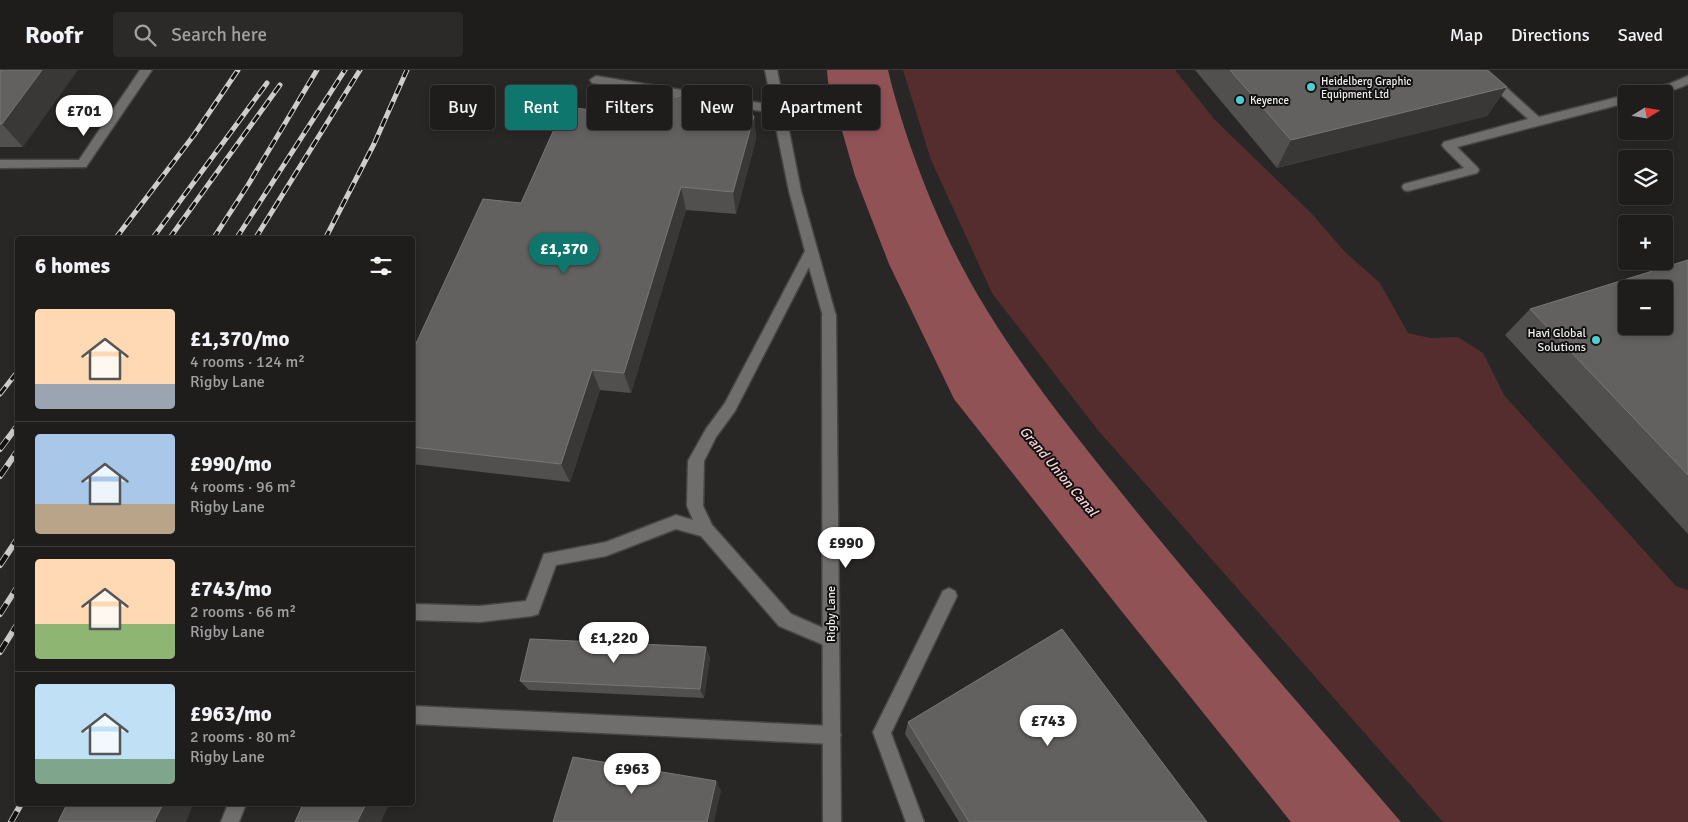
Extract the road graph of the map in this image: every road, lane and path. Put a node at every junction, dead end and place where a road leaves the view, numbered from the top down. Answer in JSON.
{"nodes":[{"id":1,"x":146,"y":70,"type":"edge"},
{"id":2,"x":771,"y":70,"type":"edge"},
{"id":3,"x":1480,"y":70,"type":"edge"},
{"id":4,"x":596,"y":80,"type":"dead end"},
{"id":5,"x":1688,"y":80,"type":"edge"},
{"id":6,"x":774,"y":85,"type":"edge"},
{"id":7,"x":1673,"y":87,"type":"edge"},
{"id":8,"x":1618,"y":100,"type":"edge"},
{"id":9,"x":762,"y":107,"type":"edge"},
{"id":10,"x":1537,"y":121,"type":"junction"},
{"id":11,"x":783,"y":130,"type":"edge"},
{"id":12,"x":0,"y":164,"type":"edge"},
{"id":13,"x":1408,"y":186,"type":"dead end"},
{"id":14,"x":812,"y":250,"type":"junction"},
{"id":15,"x":706,"y":530,"type":"junction"},
{"id":16,"x":949,"y":596,"type":"dead end"},
{"id":17,"x":415,"y":612,"type":"edge"},
{"id":18,"x":831,"y":640,"type":"junction"},
{"id":19,"x":415,"y":715,"type":"edge"},
{"id":20,"x":832,"y":735,"type":"junction"},
{"id":21,"x":236,"y":806,"type":"edge"},
{"id":22,"x":230,"y":822,"type":"edge"},
{"id":23,"x":832,"y":822,"type":"edge"},
{"id":24,"x":915,"y":822,"type":"edge"}],
"edges":[{"from":1,"to":12,"type":"street"},
{"from":2,"to":6,"type":"street","name":"Rigby Lane"},
{"from":3,"to":10,"type":"street"},
{"from":4,"to":9,"type":"street"},
{"from":5,"to":7,"type":"street"},
{"from":8,"to":10,"type":"street"},
{"from":10,"to":13,"type":"street"},
{"from":11,"to":14,"type":"street","name":"Rigby Lane"},
{"from":14,"to":15,"type":"street"},
{"from":14,"to":18,"type":"street","name":"Rigby Lane"},
{"from":15,"to":17,"type":"street"},
{"from":15,"to":18,"type":"street"},
{"from":16,"to":24,"type":"street"},
{"from":18,"to":20,"type":"street","name":"Rigby Lane"},
{"from":19,"to":20,"type":"street"},
{"from":20,"to":23,"type":"street","name":"Rigby Lane"},
{"from":21,"to":22,"type":"street"}]}
